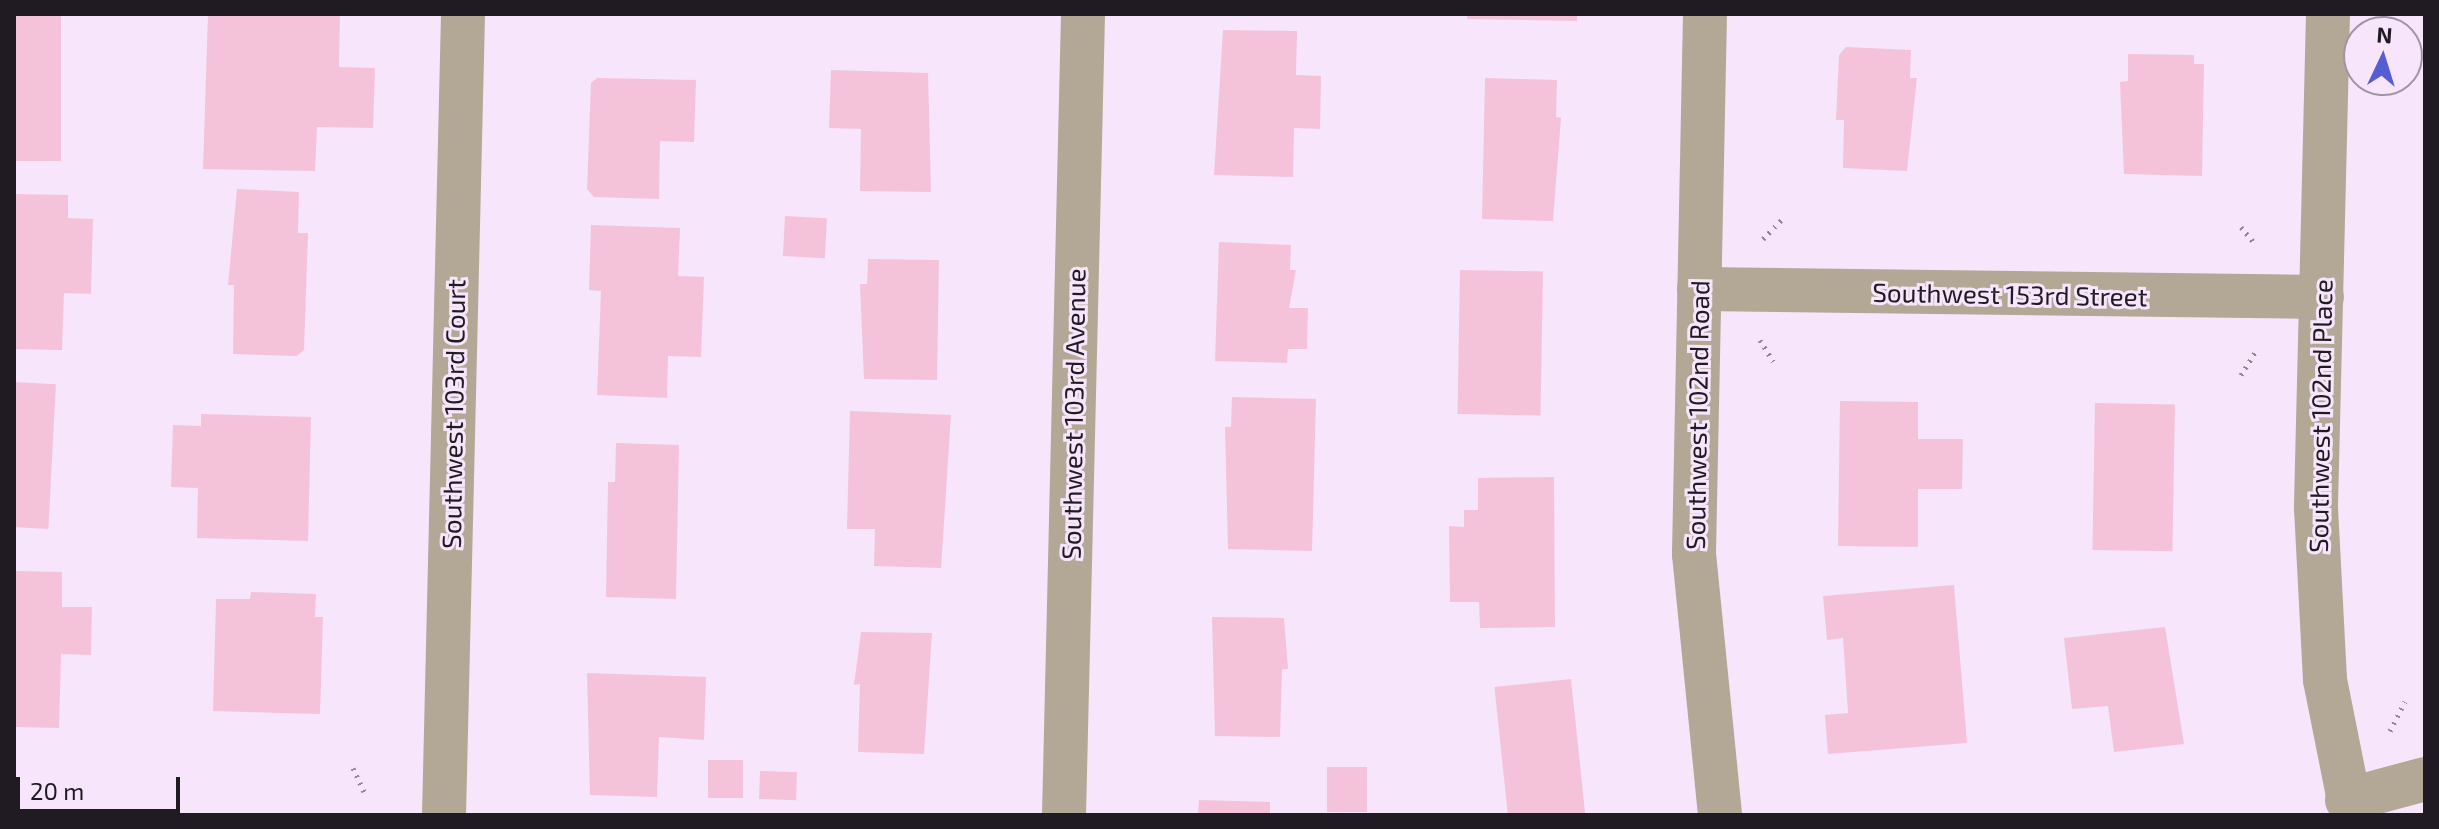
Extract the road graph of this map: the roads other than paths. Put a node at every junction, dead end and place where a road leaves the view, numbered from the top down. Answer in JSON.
{"nodes":[{"id":1,"x":463,"y":14,"type":"edge"},
{"id":2,"x":1083,"y":14,"type":"edge"},
{"id":3,"x":1705,"y":14,"type":"edge"},
{"id":4,"x":2328,"y":14,"type":"edge"},
{"id":5,"x":1699,"y":289,"type":"junction"},
{"id":6,"x":2322,"y":297,"type":"junction"},
{"id":7,"x":2425,"y":779,"type":"edge"},
{"id":8,"x":2350,"y":808,"type":"edge"},
{"id":9,"x":444,"y":815,"type":"edge"},
{"id":10,"x":1064,"y":815,"type":"edge"},
{"id":11,"x":1720,"y":815,"type":"edge"}],
"edges":[{"from":1,"to":9,"type":"street","name":"Southwest 103rd Court"},
{"from":2,"to":10,"type":"street","name":"Southwest 103rd Avenue"},
{"from":3,"to":5,"type":"street","name":"Southwest 102nd Road"},
{"from":4,"to":6,"type":"street","name":"Southwest 102nd Place"},
{"from":5,"to":6,"type":"street","name":"Southwest 153rd Street"},
{"from":5,"to":11,"type":"street","name":"Southwest 102nd Road"},
{"from":6,"to":8,"type":"street","name":"Southwest 102nd Place"},
{"from":7,"to":8,"type":"street"}]}
